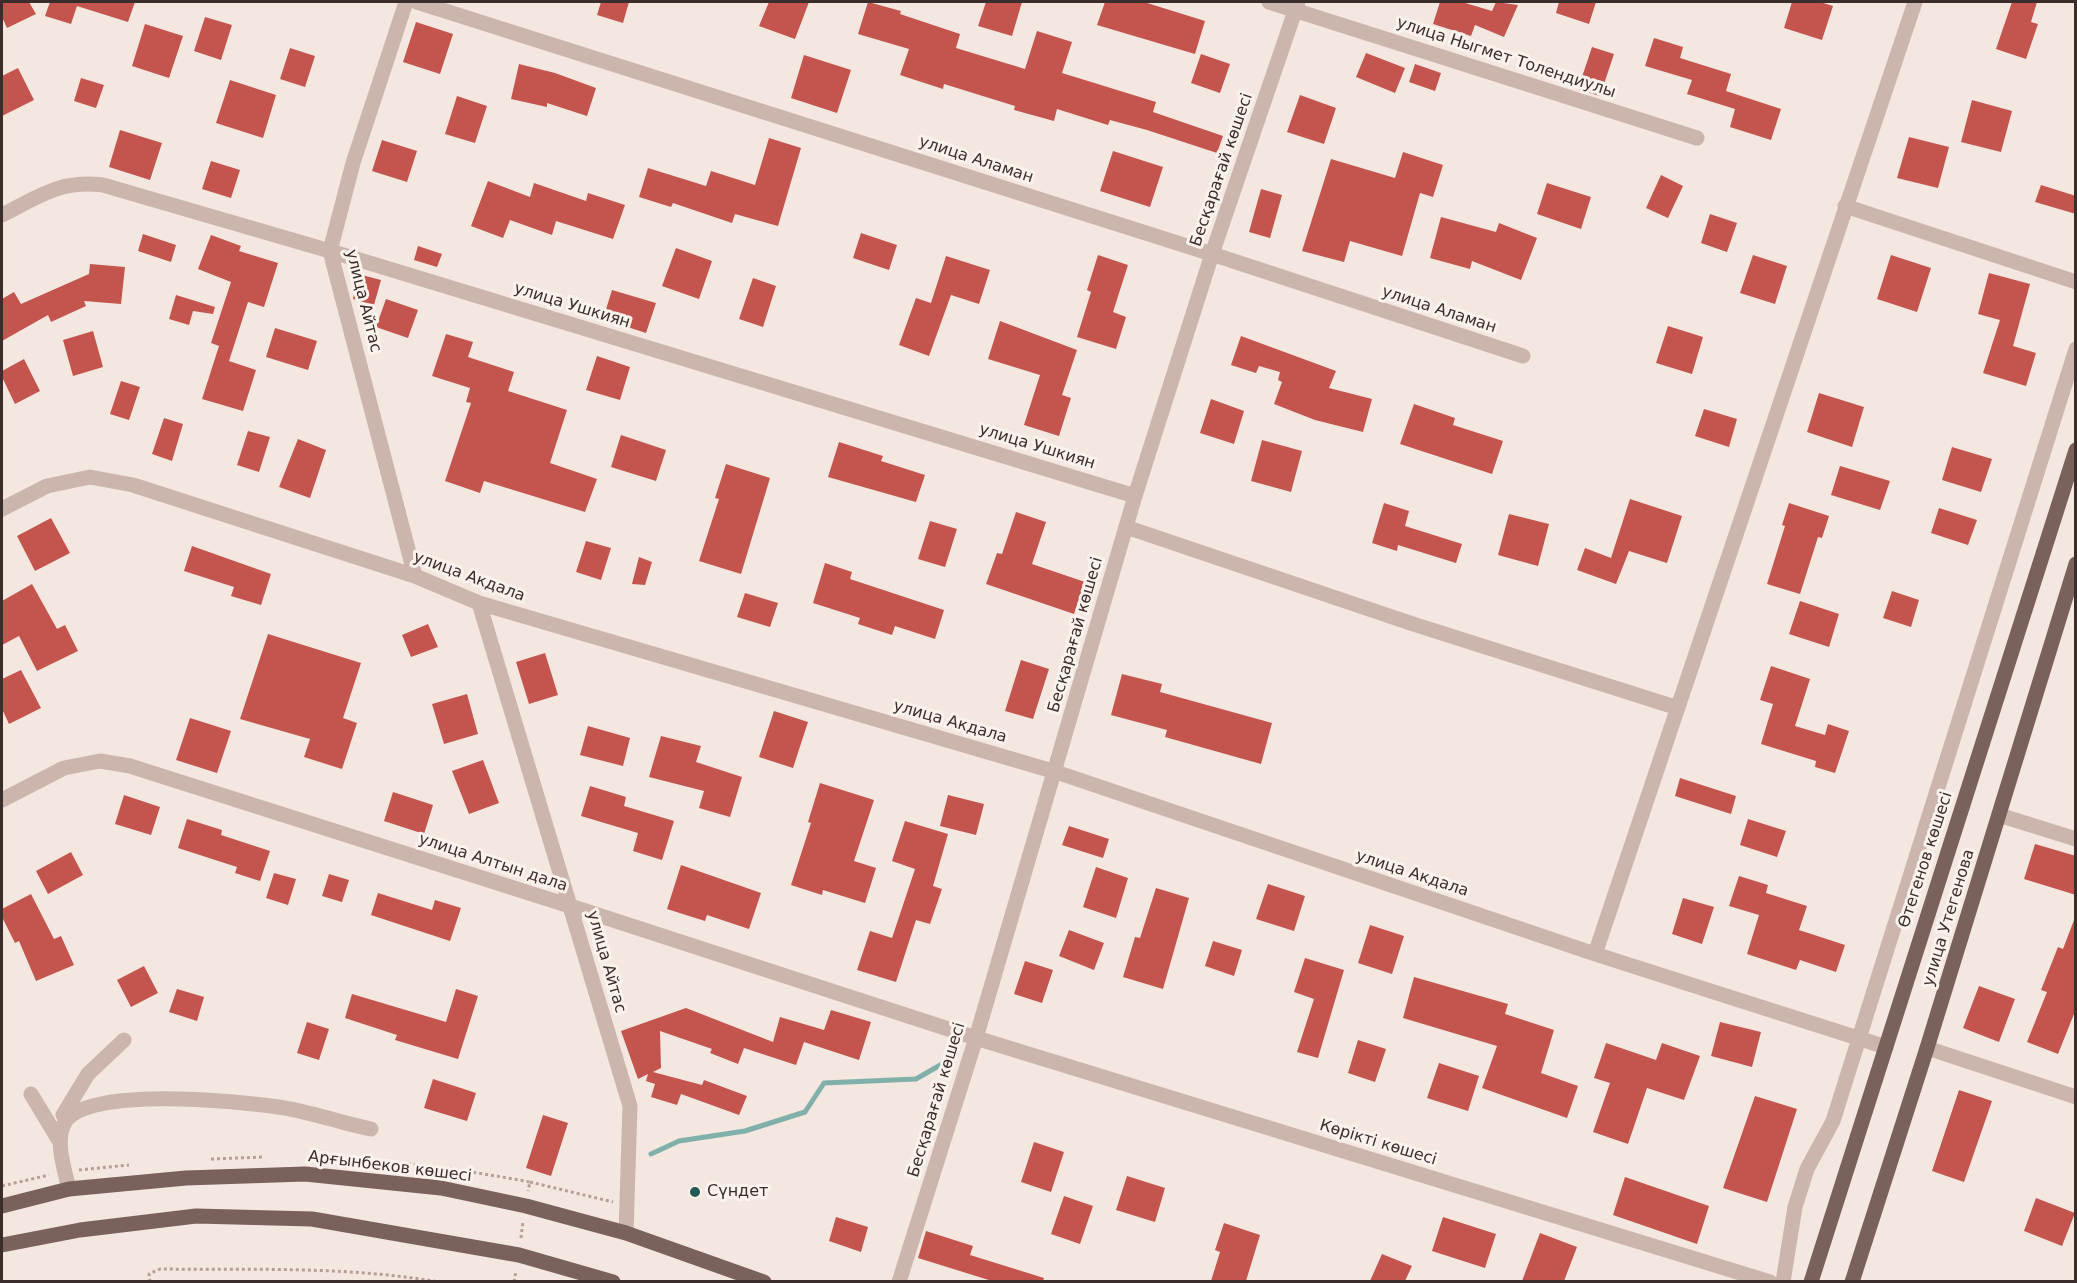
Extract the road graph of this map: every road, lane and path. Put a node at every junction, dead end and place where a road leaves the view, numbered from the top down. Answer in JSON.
{"nodes":[{"id":1,"x":406,"y":2,"type":"edge"},
{"id":2,"x":417,"y":2,"type":"edge"},
{"id":3,"x":1269,"y":2,"type":"edge"},
{"id":4,"x":1916,"y":2,"type":"edge"},
{"id":5,"x":1297,"y":6,"type":"edge"},
{"id":6,"x":1697,"y":138,"type":"dead end"},
{"id":7,"x":1845,"y":206,"type":"junction"},
{"id":8,"x":2,"y":215,"type":"edge"},
{"id":9,"x":330,"y":251,"type":"junction"},
{"id":10,"x":1212,"y":254,"type":"junction"},
{"id":11,"x":2076,"y":282,"type":"edge"},
{"id":12,"x":2076,"y":349,"type":"edge"},
{"id":13,"x":1523,"y":356,"type":"dead end"},
{"id":14,"x":2076,"y":450,"type":"edge"},
{"id":15,"x":1135,"y":496,"type":"junction"},
{"id":16,"x":2,"y":509,"type":"edge"},
{"id":17,"x":1126,"y":527,"type":"junction"},
{"id":18,"x":2075,"y":565,"type":"edge"},
{"id":19,"x":416,"y":576,"type":"junction"},
{"id":20,"x":479,"y":603,"type":"junction"},
{"id":21,"x":1678,"y":708,"type":"junction"},
{"id":22,"x":1056,"y":772,"type":"junction"},
{"id":23,"x":2,"y":800,"type":"edge"},
{"id":24,"x":2000,"y":815,"type":"junction"},
{"id":25,"x":2076,"y":839,"type":"edge"},
{"id":26,"x":570,"y":906,"type":"junction"},
{"id":27,"x":1595,"y":954,"type":"junction"},
{"id":28,"x":976,"y":1038,"type":"junction"},
{"id":29,"x":1858,"y":1039,"type":"junction"},
{"id":30,"x":124,"y":1040,"type":"dead end"},
{"id":31,"x":1886,"y":1047,"type":"junction"},
{"id":32,"x":1927,"y":1048,"type":"junction"},
{"id":33,"x":31,"y":1094,"type":"dead end"},
{"id":34,"x":2076,"y":1097,"type":"edge"},
{"id":35,"x":64,"y":1123,"type":"junction"},
{"id":36,"x":371,"y":1129,"type":"dead end"},
{"id":37,"x":60,"y":1142,"type":"junction"},
{"id":38,"x":530,"y":1182,"type":"dead end"},
{"id":39,"x":69,"y":1190,"type":"junction"},
{"id":40,"x":627,"y":1205,"type":"junction"},
{"id":41,"x":2,"y":1206,"type":"edge"},
{"id":42,"x":626,"y":1233,"type":"junction"},
{"id":43,"x":2,"y":1245,"type":"edge"},
{"id":44,"x":150,"y":1281,"type":"edge"},
{"id":45,"x":438,"y":1281,"type":"edge"},
{"id":46,"x":613,"y":1281,"type":"edge"},
{"id":47,"x":764,"y":1281,"type":"edge"},
{"id":48,"x":899,"y":1281,"type":"edge"},
{"id":49,"x":1770,"y":1281,"type":"edge"},
{"id":50,"x":1783,"y":1281,"type":"edge"},
{"id":51,"x":1811,"y":1281,"type":"edge"},
{"id":52,"x":1852,"y":1281,"type":"edge"}],
"edges":[{"from":1,"to":9,"type":"street","name":"улица Айтас"},
{"from":2,"to":10,"type":"street","name":"улица Аламан"},
{"from":3,"to":5,"type":"street","name":"улица Ныгмет Толендиулы"},
{"from":4,"to":7,"type":"street"},
{"from":5,"to":6,"type":"street","name":"улица Ныгмет Толендиулы"},
{"from":5,"to":10,"type":"street","name":"Бесқарағай көшесі"},
{"from":7,"to":11,"type":"street"},
{"from":7,"to":21,"type":"street"},
{"from":8,"to":9,"type":"street","name":"улица Ушкиян"},
{"from":9,"to":15,"type":"street","name":"улица Ушкиян"},
{"from":9,"to":19,"type":"street","name":"улица Айтас"},
{"from":10,"to":13,"type":"street","name":"улица Аламан"},
{"from":10,"to":15,"type":"street","name":"Бесқарағай көшесі"},
{"from":12,"to":29,"type":"street"},
{"from":14,"to":31,"type":"main road","name":"Өтегенов көшесі"},
{"from":15,"to":17,"type":"street","name":"Бесқарағай көшесі"},
{"from":16,"to":19,"type":"street","name":"улица Акдала"},
{"from":17,"to":21,"type":"street"},
{"from":17,"to":22,"type":"street","name":"Бесқарағай көшесі"},
{"from":18,"to":24,"type":"main road","name":"улица Утегенова"},
{"from":19,"to":20,"type":"street","name":"улица Акдала"},
{"from":20,"to":22,"type":"street","name":"улица Акдала"},
{"from":20,"to":26,"type":"street","name":"улица Айтас"},
{"from":21,"to":27,"type":"street"},
{"from":22,"to":27,"type":"street","name":"улица Акдала"},
{"from":22,"to":28,"type":"street","name":"Бесқарағай көшесі"},
{"from":23,"to":26,"type":"street","name":"улица Алтын дала"},
{"from":24,"to":25,"type":"street"},
{"from":24,"to":32,"type":"main road","name":"улица Утегенова"},
{"from":26,"to":28,"type":"street","name":"улица Алтын дала"},
{"from":26,"to":40,"type":"street","name":"улица Айтас"},
{"from":27,"to":29,"type":"street","name":"улица Акдала"},
{"from":28,"to":48,"type":"street","name":"Бесқарағай көшесі"},
{"from":28,"to":49,"type":"street","name":"Көрікті көшесі"},
{"from":29,"to":31,"type":"street","name":"улица Акдала"},
{"from":29,"to":50,"type":"street"},
{"from":30,"to":35,"type":"street"},
{"from":31,"to":51,"type":"main road","name":"Өтегенов көшесі"},
{"from":32,"to":34,"type":"street"},
{"from":32,"to":52,"type":"main road","name":"улица Утегенова"},
{"from":33,"to":37,"type":"street"},
{"from":35,"to":36,"type":"street"},
{"from":35,"to":37,"type":"street"},
{"from":37,"to":39,"type":"street"},
{"from":38,"to":40,"type":"path"},
{"from":39,"to":41,"type":"main road","name":"Арғынбеков көшесі"},
{"from":39,"to":42,"type":"main road","name":"Арғынбеков көшесі"},
{"from":40,"to":42,"type":"street","name":"улица Айтас"},
{"from":42,"to":47,"type":"main road","name":"Арғынбеков көшесі"},
{"from":43,"to":46,"type":"main road"},
{"from":44,"to":45,"type":"path"}]}
